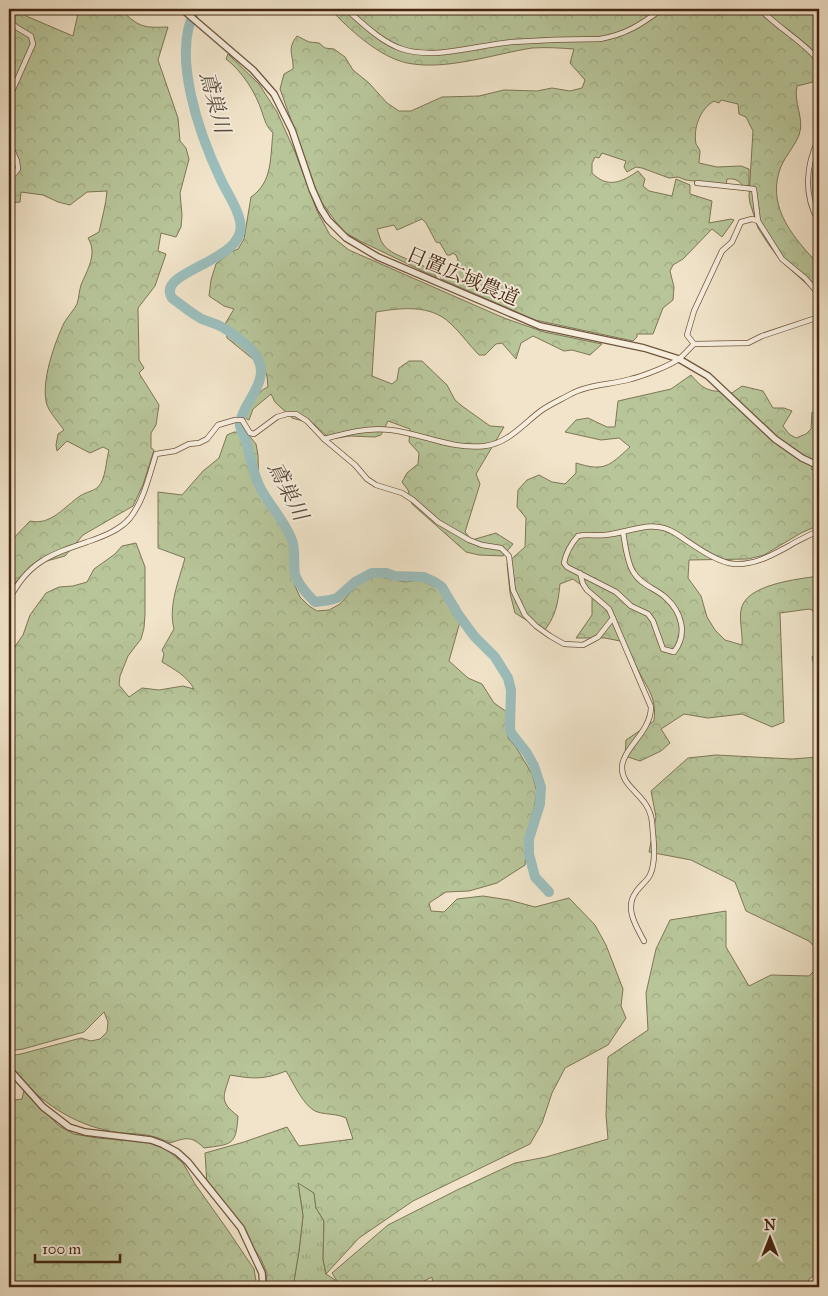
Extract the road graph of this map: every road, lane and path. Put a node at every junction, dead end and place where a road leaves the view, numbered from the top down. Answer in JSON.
{"nodes":[{"id":1,"x":182,"y":9,"type":"edge"},
{"id":2,"x":346,"y":9,"type":"edge"},
{"id":3,"x":662,"y":9,"type":"edge"},
{"id":4,"x":760,"y":9,"type":"edge"},
{"id":5,"x":9,"y":20,"type":"edge"},
{"id":6,"x":819,"y":61,"type":"edge"},
{"id":7,"x":9,"y":98,"type":"edge"},
{"id":8,"x":819,"y":138,"type":"edge"},
{"id":9,"x":9,"y":142,"type":"edge"},
{"id":10,"x":9,"y":174,"type":"edge"},
{"id":11,"x":696,"y":183,"type":"dead end"},
{"id":12,"x":758,"y":221,"type":"junction"},
{"id":13,"x":819,"y":222,"type":"edge"},
{"id":14,"x":819,"y":294,"type":"edge"},
{"id":15,"x":819,"y":317,"type":"edge"},
{"id":16,"x":694,"y":344,"type":"junction"},
{"id":17,"x":679,"y":359,"type":"junction"},
{"id":18,"x":324,"y":438,"type":"junction"},
{"id":19,"x":819,"y":466,"type":"edge"},
{"id":20,"x":819,"y":530,"type":"edge"},
{"id":21,"x":623,"y":532,"type":"junction"},
{"id":22,"x":580,"y":573,"type":"junction"},
{"id":23,"x":9,"y":600,"type":"edge"},
{"id":24,"x":613,"y":618,"type":"junction"},
{"id":25,"x":644,"y":941,"type":"dead end"},
{"id":26,"x":9,"y":1069,"type":"edge"},
{"id":27,"x":263,"y":1287,"type":"edge"}],
"edges":[{"from":1,"to":17,"type":"street","name":"日置広域農道"},
{"from":2,"to":3,"type":"street"},
{"from":4,"to":6,"type":"street"},
{"from":5,"to":7,"type":"street"},
{"from":8,"to":13,"type":"street"},
{"from":9,"to":10,"type":"street"},
{"from":11,"to":12,"type":"street"},
{"from":12,"to":14,"type":"street"},
{"from":12,"to":16,"type":"street"},
{"from":15,"to":16,"type":"street"},
{"from":16,"to":17,"type":"street"},
{"from":17,"to":18,"type":"street"},
{"from":17,"to":19,"type":"street","name":"日置広域農道"},
{"from":18,"to":23,"type":"street"},
{"from":18,"to":24,"type":"street"},
{"from":20,"to":21,"type":"street"},
{"from":21,"to":22,"type":"street"},
{"from":21,"to":22,"type":"street"},
{"from":22,"to":24,"type":"street"},
{"from":24,"to":25,"type":"street"},
{"from":26,"to":27,"type":"street"}]}
